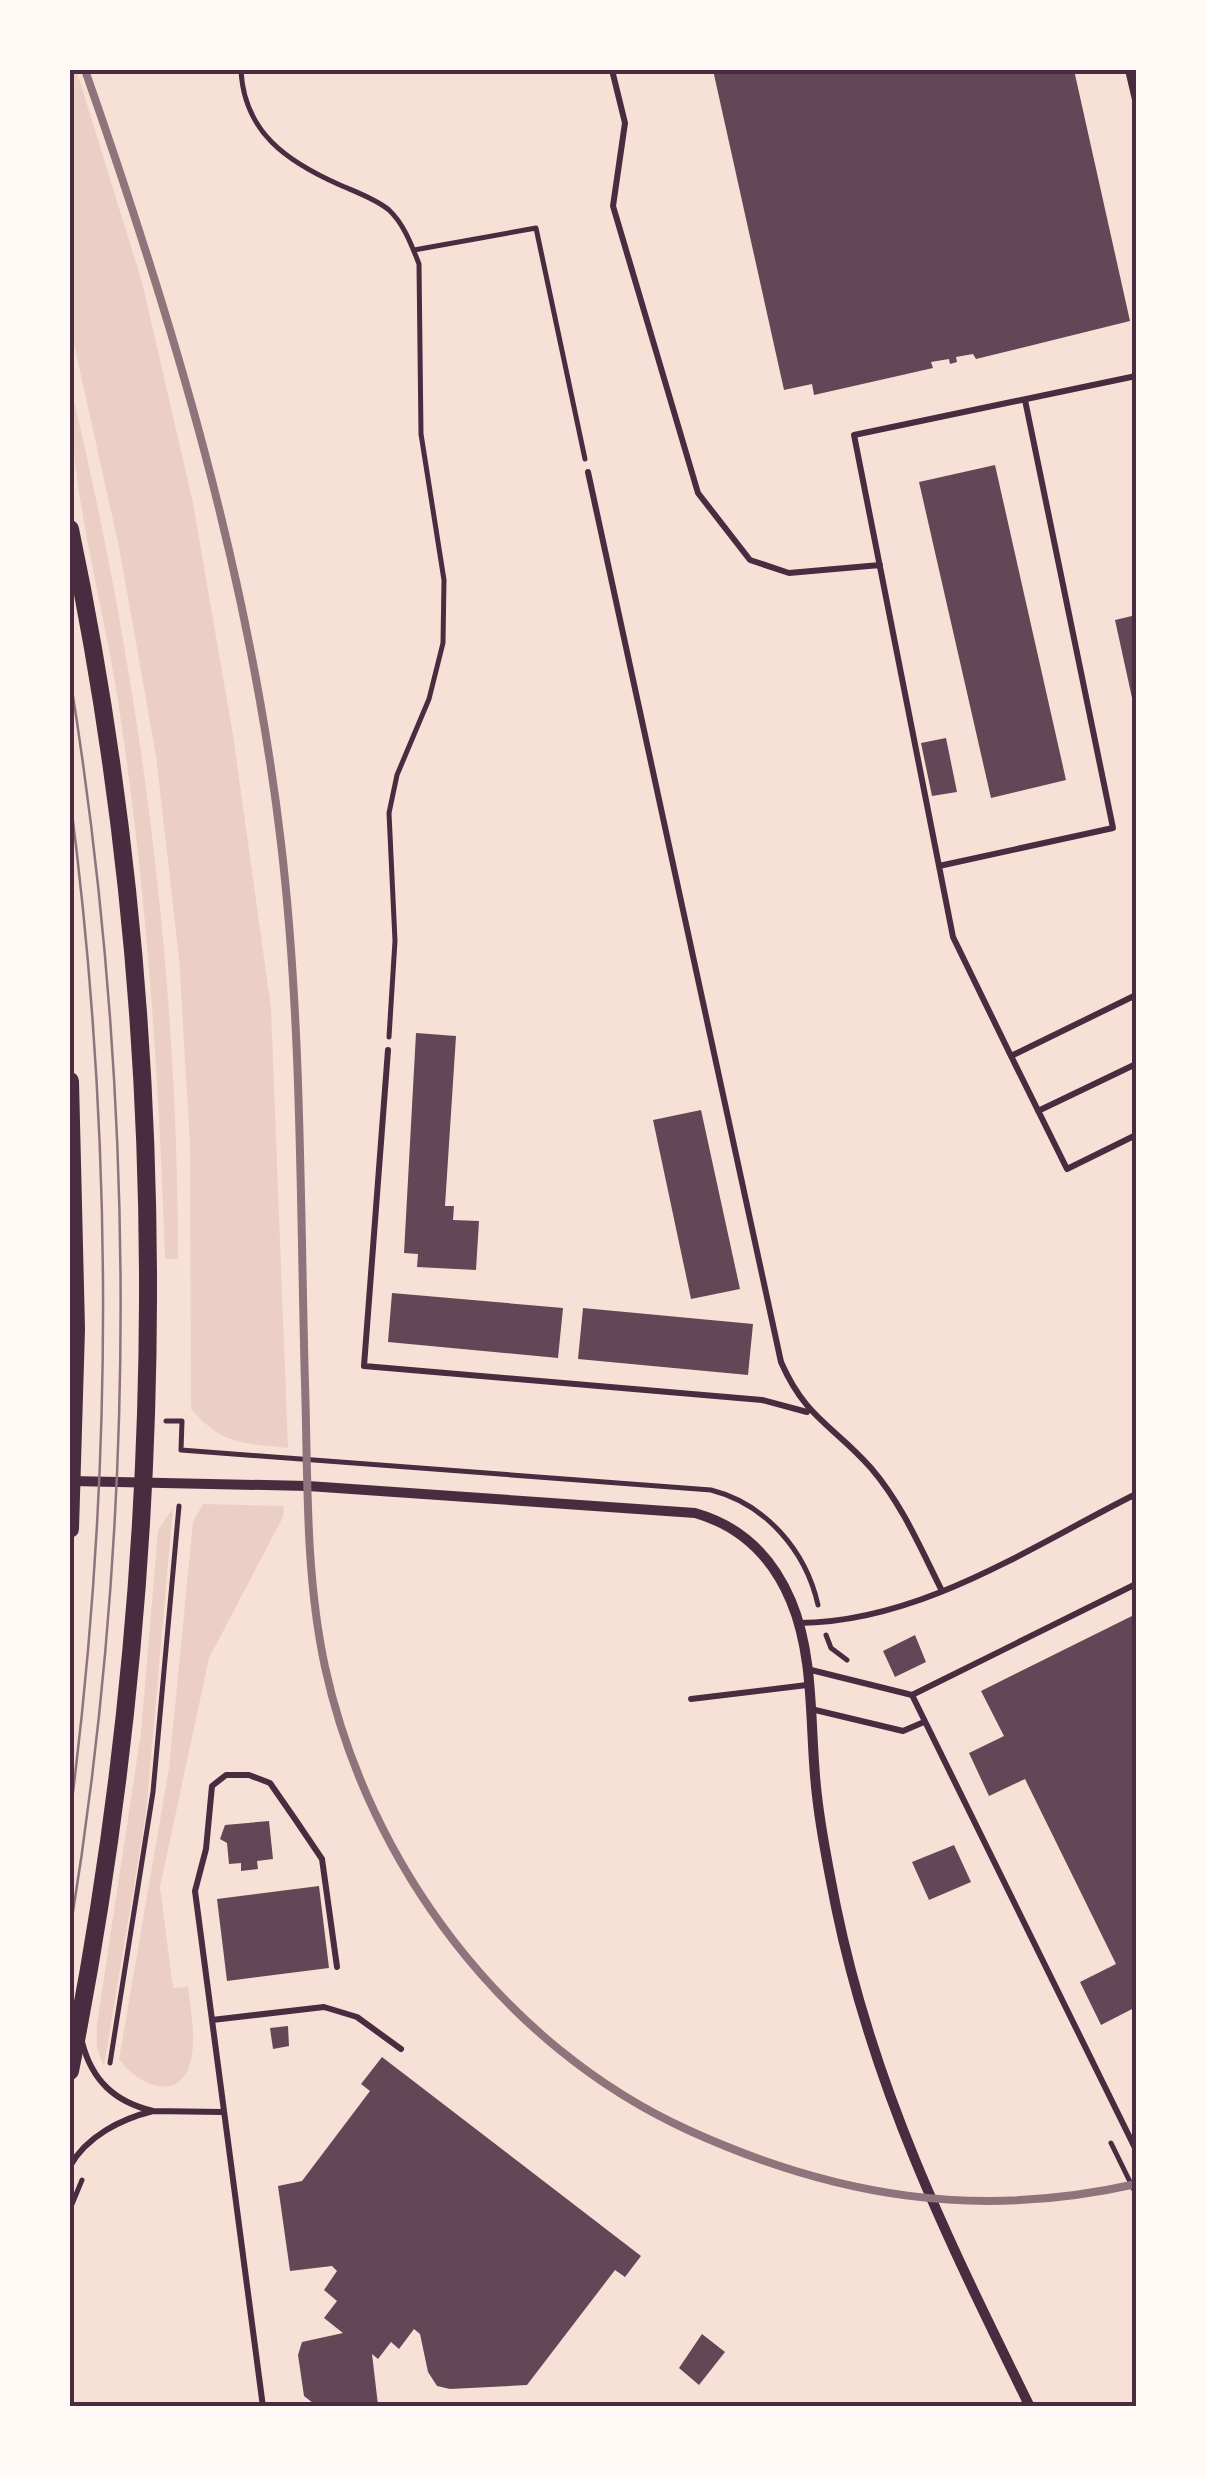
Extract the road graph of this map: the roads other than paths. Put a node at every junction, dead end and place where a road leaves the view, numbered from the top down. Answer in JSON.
{"nodes":[{"id":1,"x":612,"y":70,"type":"edge"},
{"id":2,"x":1128,"y":70,"type":"edge"},
{"id":3,"x":1136,"y":104,"type":"edge"},
{"id":4,"x":1136,"y":376,"type":"edge"},
{"id":5,"x":1025,"y":400,"type":"junction"},
{"id":6,"x":588,"y":472,"type":"road end"},
{"id":7,"x":70,"y":529,"type":"edge"},
{"id":8,"x":880,"y":565,"type":"junction"},
{"id":9,"x":939,"y":866,"type":"junction"},
{"id":10,"x":1136,"y":995,"type":"edge"},
{"id":11,"x":388,"y":1050,"type":"road end"},
{"id":12,"x":1011,"y":1056,"type":"junction"},
{"id":13,"x":1136,"y":1064,"type":"edge"},
{"id":14,"x":70,"y":1082,"type":"edge"},
{"id":15,"x":1038,"y":1112,"type":"junction"},
{"id":16,"x":1136,"y":1134,"type":"edge"},
{"id":17,"x":808,"y":1412,"type":"junction"},
{"id":18,"x":144,"y":1480,"type":"junction"},
{"id":19,"x":71,"y":1481,"type":"edge"},
{"id":20,"x":1136,"y":1494,"type":"edge"},
{"id":21,"x":70,"y":1528,"type":"edge"},
{"id":22,"x":1136,"y":1584,"type":"edge"},
{"id":23,"x":942,"y":1591,"type":"junction"},
{"id":24,"x":800,"y":1624,"type":"junction"},
{"id":25,"x":806,"y":1668,"type":"junction"},
{"id":26,"x":807,"y":1685,"type":"junction"},
{"id":27,"x":912,"y":1695,"type":"junction"},
{"id":28,"x":691,"y":1700,"type":"dead end"},
{"id":29,"x":810,"y":1708,"type":"junction"},
{"id":30,"x":924,"y":1722,"type":"junction"},
{"id":31,"x":337,"y":1967,"type":"dead end"},
{"id":32,"x":212,"y":2020,"type":"junction"},
{"id":33,"x":80,"y":2022,"type":"junction"},
{"id":34,"x":401,"y":2050,"type":"dead end"},
{"id":35,"x":70,"y":2071,"type":"edge"},
{"id":36,"x":153,"y":2111,"type":"junction"},
{"id":37,"x":222,"y":2112,"type":"junction"},
{"id":38,"x":1136,"y":2150,"type":"edge"},
{"id":39,"x":70,"y":2166,"type":"edge"},
{"id":40,"x":263,"y":2407,"type":"edge"},
{"id":41,"x":1030,"y":2407,"type":"edge"}],
"edges":[{"from":1,"to":8,"type":"lane"},
{"from":2,"to":3,"type":"lane"},
{"from":4,"to":5,"type":"lane"},
{"from":5,"to":8,"type":"lane"},
{"from":5,"to":9,"type":"lane"},
{"from":6,"to":17,"type":"lane"},
{"from":7,"to":18,"type":"main road"},
{"from":8,"to":9,"type":"lane"},
{"from":9,"to":12,"type":"lane"},
{"from":10,"to":12,"type":"lane"},
{"from":11,"to":17,"type":"lane"},
{"from":12,"to":15,"type":"lane"},
{"from":13,"to":15,"type":"lane"},
{"from":14,"to":19,"type":"main road"},
{"from":15,"to":16,"type":"lane"},
{"from":17,"to":23,"type":"lane"},
{"from":18,"to":19,"type":"street"},
{"from":18,"to":24,"type":"street"},
{"from":18,"to":33,"type":"main road"},
{"from":19,"to":21,"type":"main road"},
{"from":20,"to":23,"type":"lane"},
{"from":22,"to":27,"type":"lane"},
{"from":23,"to":24,"type":"lane"},
{"from":24,"to":25,"type":"street"},
{"from":25,"to":26,"type":"street"},
{"from":25,"to":27,"type":"lane"},
{"from":26,"to":28,"type":"lane"},
{"from":26,"to":29,"type":"street"},
{"from":27,"to":30,"type":"lane"},
{"from":29,"to":30,"type":"lane"},
{"from":29,"to":41,"type":"street"},
{"from":30,"to":38,"type":"lane"},
{"from":31,"to":32,"type":"lane"},
{"from":32,"to":34,"type":"lane"},
{"from":32,"to":37,"type":"lane"},
{"from":33,"to":35,"type":"main road"},
{"from":33,"to":36,"type":"lane"},
{"from":36,"to":37,"type":"lane"},
{"from":36,"to":39,"type":"lane"},
{"from":37,"to":40,"type":"lane"}]}
